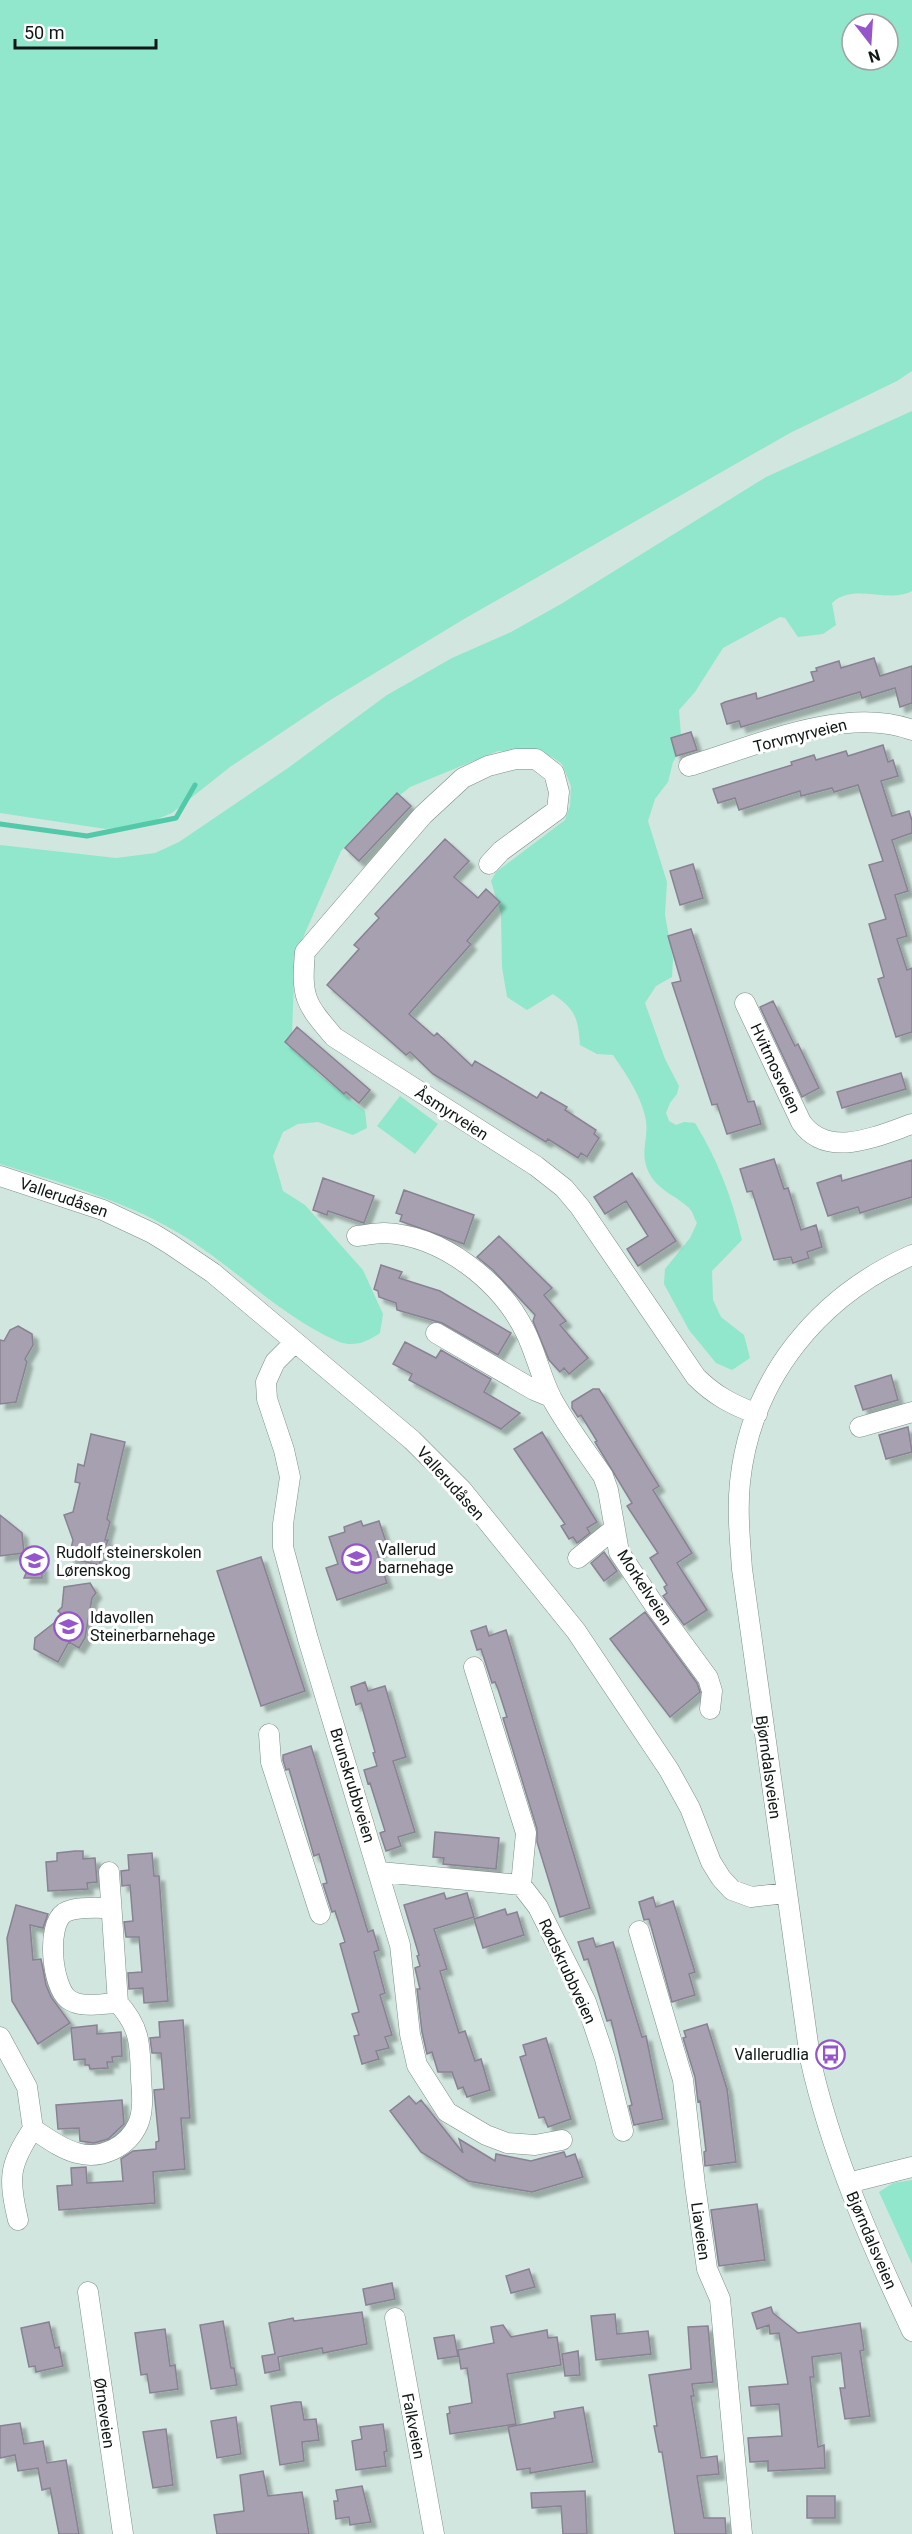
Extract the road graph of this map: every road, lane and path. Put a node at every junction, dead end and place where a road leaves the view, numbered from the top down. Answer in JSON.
{"nodes":[{"id":1,"x":912,"y":730,"type":"edge"},
{"id":2,"x":689,"y":766,"type":"dead end"},
{"id":3,"x":489,"y":864,"type":"dead end"},
{"id":4,"x":746,"y":1003,"type":"dead end"},
{"id":5,"x":912,"y":1124,"type":"edge"},
{"id":6,"x":0,"y":1176,"type":"edge"},
{"id":7,"x":357,"y":1236,"type":"dead end"},
{"id":8,"x":912,"y":1255,"type":"edge"},
{"id":9,"x":436,"y":1333,"type":"dead end"},
{"id":10,"x":295,"y":1342,"type":"junction"},
{"id":11,"x":551,"y":1397,"type":"junction"},
{"id":12,"x":912,"y":1412,"type":"edge"},
{"id":13,"x":757,"y":1414,"type":"junction"},
{"id":14,"x":860,"y":1427,"type":"dead end"},
{"id":15,"x":614,"y":1529,"type":"junction"},
{"id":16,"x":578,"y":1558,"type":"dead end"},
{"id":17,"x":474,"y":1667,"type":"dead end"},
{"id":18,"x":710,"y":1708,"type":"dead end"},
{"id":19,"x":269,"y":1734,"type":"dead end"},
{"id":20,"x":109,"y":1872,"type":"dead end"},
{"id":21,"x":380,"y":1872,"type":"junction"},
{"id":22,"x":521,"y":1885,"type":"junction"},
{"id":23,"x":786,"y":1893,"type":"junction"},
{"id":24,"x":110,"y":1908,"type":"junction"},
{"id":25,"x":320,"y":1914,"type":"dead end"},
{"id":26,"x":639,"y":1930,"type":"dead end"},
{"id":27,"x":118,"y":2003,"type":"junction"},
{"id":28,"x":0,"y":2037,"type":"edge"},
{"id":29,"x":33,"y":2129,"type":"junction"},
{"id":30,"x":622,"y":2131,"type":"dead end"},
{"id":31,"x":562,"y":2140,"type":"dead end"},
{"id":32,"x":912,"y":2167,"type":"edge"},
{"id":33,"x":848,"y":2183,"type":"junction"},
{"id":34,"x":18,"y":2220,"type":"dead end"},
{"id":35,"x":88,"y":2292,"type":"dead end"},
{"id":36,"x":395,"y":2318,"type":"dead end"},
{"id":37,"x":912,"y":2331,"type":"edge"},
{"id":38,"x":123,"y":2534,"type":"edge"},
{"id":39,"x":434,"y":2534,"type":"edge"},
{"id":40,"x":742,"y":2534,"type":"edge"}],
"edges":[{"from":1,"to":2,"type":"street","name":"Torvmyrveien"},
{"from":3,"to":13,"type":"street","name":"Åsmyrveien"},
{"from":4,"to":5,"type":"street","name":"Hvitmosveien"},
{"from":6,"to":10,"type":"street","name":"Vallerudåsen"},
{"from":7,"to":11,"type":"street","name":"Morkelveien"},
{"from":8,"to":13,"type":"street","name":"Bjørndalsveien"},
{"from":9,"to":11,"type":"street"},
{"from":10,"to":21,"type":"street","name":"Brunskrubbveien"},
{"from":10,"to":23,"type":"street","name":"Vallerudåsen"},
{"from":11,"to":15,"type":"street","name":"Morkelveien"},
{"from":12,"to":14,"type":"street"},
{"from":13,"to":23,"type":"street","name":"Bjørndalsveien"},
{"from":15,"to":16,"type":"street"},
{"from":15,"to":18,"type":"street","name":"Morkelveien"},
{"from":17,"to":22,"type":"street"},
{"from":19,"to":25,"type":"street"},
{"from":20,"to":24,"type":"street"},
{"from":21,"to":22,"type":"street"},
{"from":21,"to":31,"type":"street","name":"Brunskrubbveien"},
{"from":22,"to":30,"type":"street","name":"Rødskrubbveien"},
{"from":23,"to":33,"type":"street","name":"Bjørndalsveien"},
{"from":24,"to":27,"type":"street"},
{"from":24,"to":27,"type":"street"},
{"from":26,"to":40,"type":"street","name":"Liaveien"},
{"from":27,"to":29,"type":"street"},
{"from":28,"to":29,"type":"street"},
{"from":29,"to":34,"type":"street"},
{"from":32,"to":33,"type":"street"},
{"from":33,"to":37,"type":"street","name":"Bjørndalsveien"},
{"from":35,"to":38,"type":"street","name":"Ørneveien"},
{"from":36,"to":39,"type":"street","name":"Falkveien"}]}
